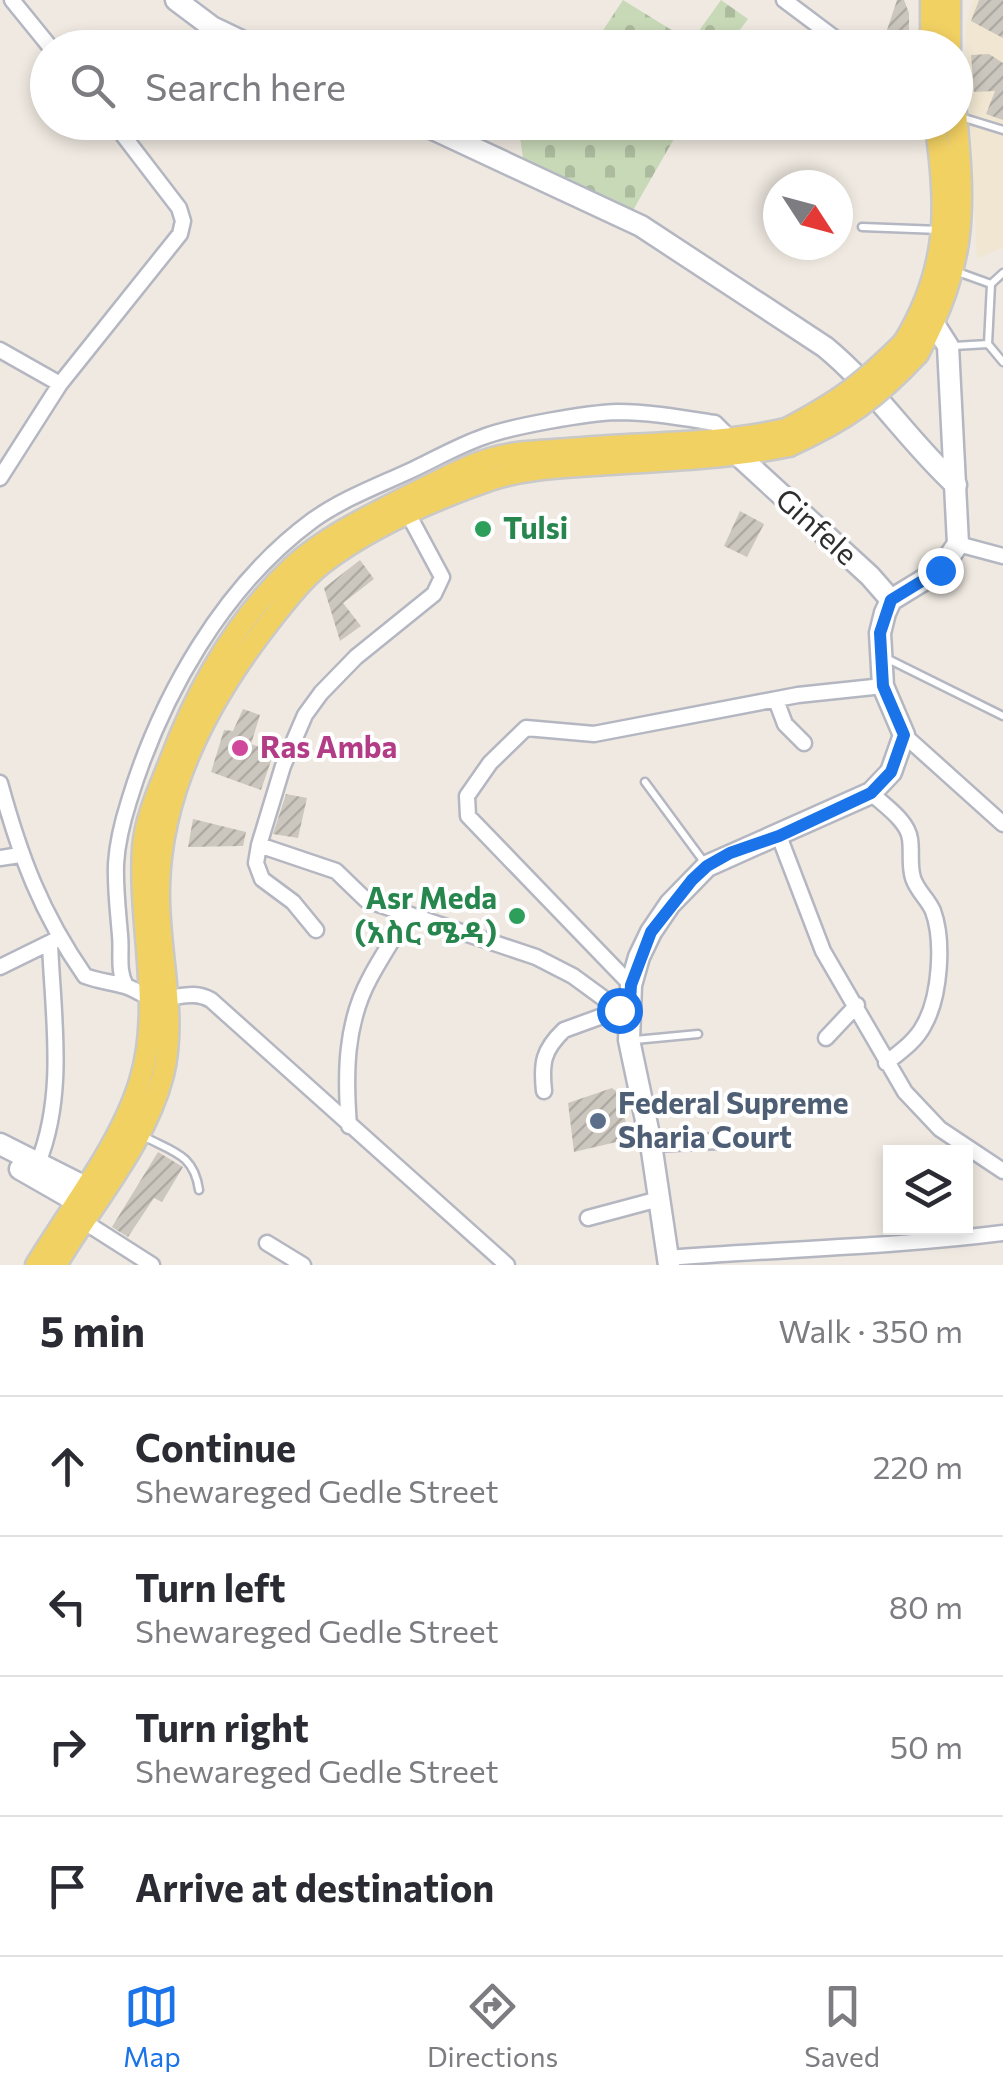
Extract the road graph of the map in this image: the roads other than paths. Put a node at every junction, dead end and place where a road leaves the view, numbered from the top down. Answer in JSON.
{"nodes":[{"id":1,"x":12,"y":0,"type":"edge"},
{"id":2,"x":176,"y":0,"type":"edge"},
{"id":3,"x":784,"y":0,"type":"edge"},
{"id":4,"x":931,"y":0,"type":"edge"},
{"id":5,"x":950,"y":0,"type":"edge"},
{"id":6,"x":36,"y":30,"type":"edge"},
{"id":7,"x":218,"y":30,"type":"edge"},
{"id":8,"x":824,"y":30,"type":"edge"},
{"id":9,"x":930,"y":30,"type":"edge"},
{"id":10,"x":950,"y":30,"type":"edge"},
{"id":11,"x":973,"y":120,"type":"edge"},
{"id":12,"x":1003,"y":130,"type":"edge"},
{"id":13,"x":127,"y":140,"type":"edge"},
{"id":14,"x":457,"y":140,"type":"edge"},
{"id":15,"x":937,"y":140,"type":"edge"},
{"id":16,"x":958,"y":140,"type":"edge"},
{"id":17,"x":862,"y":227,"type":"dead end"},
{"id":18,"x":941,"y":230,"type":"junction"},
{"id":19,"x":954,"y":270,"type":"junction"},
{"id":20,"x":1003,"y":273,"type":"edge"},
{"id":21,"x":992,"y":284,"type":"junction"},
{"id":22,"x":934,"y":324,"type":"junction"},
{"id":23,"x":988,"y":344,"type":"junction"},
{"id":24,"x":948,"y":346,"type":"junction"},
{"id":25,"x":911,"y":348,"type":"junction"},
{"id":26,"x":0,"y":350,"type":"edge"},
{"id":27,"x":1003,"y":362,"type":"edge"},
{"id":28,"x":60,"y":384,"type":"junction"},
{"id":29,"x":735,"y":448,"type":"junction"},
{"id":30,"x":0,"y":478,"type":"edge"},
{"id":31,"x":956,"y":485,"type":"junction"},
{"id":32,"x":404,"y":507,"type":"junction"},
{"id":33,"x":958,"y":544,"type":"junction"},
{"id":34,"x":1003,"y":556,"type":"edge"},
{"id":35,"x":891,"y":600,"type":"junction"},
{"id":36,"x":880,"y":655,"type":"junction"},
{"id":37,"x":883,"y":686,"type":"junction"},
{"id":38,"x":776,"y":700,"type":"junction"},
{"id":39,"x":1003,"y":716,"type":"edge"},
{"id":40,"x":904,"y":735,"type":"junction"},
{"id":41,"x":804,"y":744,"type":"dead end"},
{"id":42,"x":645,"y":782,"type":"dead end"},
{"id":43,"x":0,"y":783,"type":"edge"},
{"id":44,"x":871,"y":793,"type":"junction"},
{"id":45,"x":1003,"y":824,"type":"edge"},
{"id":46,"x":779,"y":836,"type":"junction"},
{"id":47,"x":258,"y":845,"type":"junction"},
{"id":48,"x":20,"y":855,"type":"junction"},
{"id":49,"x":0,"y":858,"type":"edge"},
{"id":50,"x":707,"y":866,"type":"junction"},
{"id":51,"x":406,"y":916,"type":"junction"},
{"id":52,"x":316,"y":930,"type":"dead end"},
{"id":53,"x":54,"y":940,"type":"junction"},
{"id":54,"x":0,"y":967,"type":"edge"},
{"id":55,"x":631,"y":985,"type":"junction"},
{"id":56,"x":126,"y":986,"type":"junction"},
{"id":57,"x":158,"y":998,"type":"junction"},
{"id":58,"x":857,"y":1005,"type":"junction"},
{"id":59,"x":624,"y":1014,"type":"junction"},
{"id":60,"x":698,"y":1034,"type":"dead end"},
{"id":61,"x":826,"y":1038,"type":"dead end"},
{"id":62,"x":629,"y":1040,"type":"junction"},
{"id":63,"x":886,"y":1063,"type":"junction"},
{"id":64,"x":544,"y":1091,"type":"dead end"},
{"id":65,"x":349,"y":1126,"type":"junction"},
{"id":66,"x":138,"y":1134,"type":"junction"},
{"id":67,"x":742,"y":1140,"type":"dead end"},
{"id":68,"x":0,"y":1144,"type":"edge"},
{"id":69,"x":651,"y":1144,"type":"junction"},
{"id":70,"x":0,"y":1159,"type":"edge"},
{"id":71,"x":38,"y":1163,"type":"junction"},
{"id":72,"x":1003,"y":1172,"type":"edge"},
{"id":73,"x":199,"y":1190,"type":"dead end"},
{"id":74,"x":658,"y":1199,"type":"junction"},
{"id":75,"x":87,"y":1203,"type":"junction"},
{"id":76,"x":588,"y":1218,"type":"dead end"},
{"id":77,"x":1003,"y":1232,"type":"edge"},
{"id":78,"x":266,"y":1243,"type":"dead end"},
{"id":79,"x":668,"y":1261,"type":"edge"},
{"id":80,"x":36,"y":1265,"type":"edge"},
{"id":81,"x":56,"y":1265,"type":"edge"},
{"id":82,"x":152,"y":1265,"type":"edge"},
{"id":83,"x":303,"y":1265,"type":"edge"},
{"id":84,"x":507,"y":1265,"type":"edge"}],
"edges":[{"from":1,"to":6,"type":"street"},
{"from":2,"to":7,"type":"street"},
{"from":3,"to":8,"type":"street"},
{"from":4,"to":9,"type":"main road"},
{"from":5,"to":10,"type":"main road"},
{"from":11,"to":12,"type":"lane"},
{"from":13,"to":28,"type":"street"},
{"from":14,"to":31,"type":"street"},
{"from":15,"to":18,"type":"main road"},
{"from":16,"to":19,"type":"main road"},
{"from":17,"to":18,"type":"lane"},
{"from":18,"to":25,"type":"main road"},
{"from":19,"to":21,"type":"lane"},
{"from":19,"to":22,"type":"main road"},
{"from":20,"to":21,"type":"lane"},
{"from":21,"to":23,"type":"lane"},
{"from":22,"to":24,"type":"street"},
{"from":22,"to":25,"type":"main road"},
{"from":23,"to":24,"type":"lane"},
{"from":23,"to":27,"type":"lane"},
{"from":24,"to":31,"type":"street"},
{"from":25,"to":29,"type":"main road","bridge":true},
{"from":26,"to":28,"type":"street"},
{"from":28,"to":30,"type":"street"},
{"from":29,"to":32,"type":"main road"},
{"from":29,"to":35,"type":"street","name":"Ginfele"},
{"from":29,"to":56,"type":"street"},
{"from":31,"to":33,"type":"street"},
{"from":32,"to":47,"type":"street"},
{"from":32,"to":57,"type":"main road"},
{"from":33,"to":34,"type":"street"},
{"from":33,"to":35,"type":"street"},
{"from":35,"to":36,"type":"street"},
{"from":36,"to":37,"type":"street"},
{"from":36,"to":39,"type":"lane"},
{"from":37,"to":38,"type":"street"},
{"from":37,"to":40,"type":"street"},
{"from":38,"to":41,"type":"street"},
{"from":38,"to":55,"type":"street"},
{"from":40,"to":44,"type":"street"},
{"from":40,"to":45,"type":"street"},
{"from":42,"to":50,"type":"lane"},
{"from":43,"to":48,"type":"street"},
{"from":44,"to":46,"type":"street"},
{"from":44,"to":63,"type":"street"},
{"from":46,"to":50,"type":"street"},
{"from":46,"to":58,"type":"street"},
{"from":47,"to":51,"type":"street"},
{"from":47,"to":52,"type":"street"},
{"from":48,"to":49,"type":"street"},
{"from":48,"to":53,"type":"street"},
{"from":50,"to":55,"type":"street"},
{"from":51,"to":59,"type":"street"},
{"from":51,"to":65,"type":"street"},
{"from":53,"to":54,"type":"street"},
{"from":53,"to":56,"type":"street"},
{"from":53,"to":71,"type":"street"},
{"from":55,"to":59,"type":"street"},
{"from":56,"to":57,"type":"street"},
{"from":57,"to":65,"type":"street"},
{"from":57,"to":66,"type":"main road"},
{"from":57,"to":75,"type":"main road"},
{"from":58,"to":61,"type":"street"},
{"from":58,"to":63,"type":"street"},
{"from":59,"to":62,"type":"street"},
{"from":59,"to":64,"type":"street"},
{"from":60,"to":62,"type":"lane"},
{"from":62,"to":69,"type":"street"},
{"from":63,"to":72,"type":"street"},
{"from":65,"to":84,"type":"street"},
{"from":66,"to":73,"type":"lane"},
{"from":66,"to":75,"type":"main road"},
{"from":67,"to":69,"type":"street"},
{"from":68,"to":71,"type":"street"},
{"from":69,"to":74,"type":"street"},
{"from":70,"to":75,"type":"street"},
{"from":71,"to":75,"type":"street"},
{"from":74,"to":76,"type":"street"},
{"from":74,"to":79,"type":"street"},
{"from":75,"to":80,"type":"main road"},
{"from":75,"to":81,"type":"main road"},
{"from":75,"to":82,"type":"street"},
{"from":77,"to":79,"type":"street"},
{"from":78,"to":83,"type":"street"}]}
